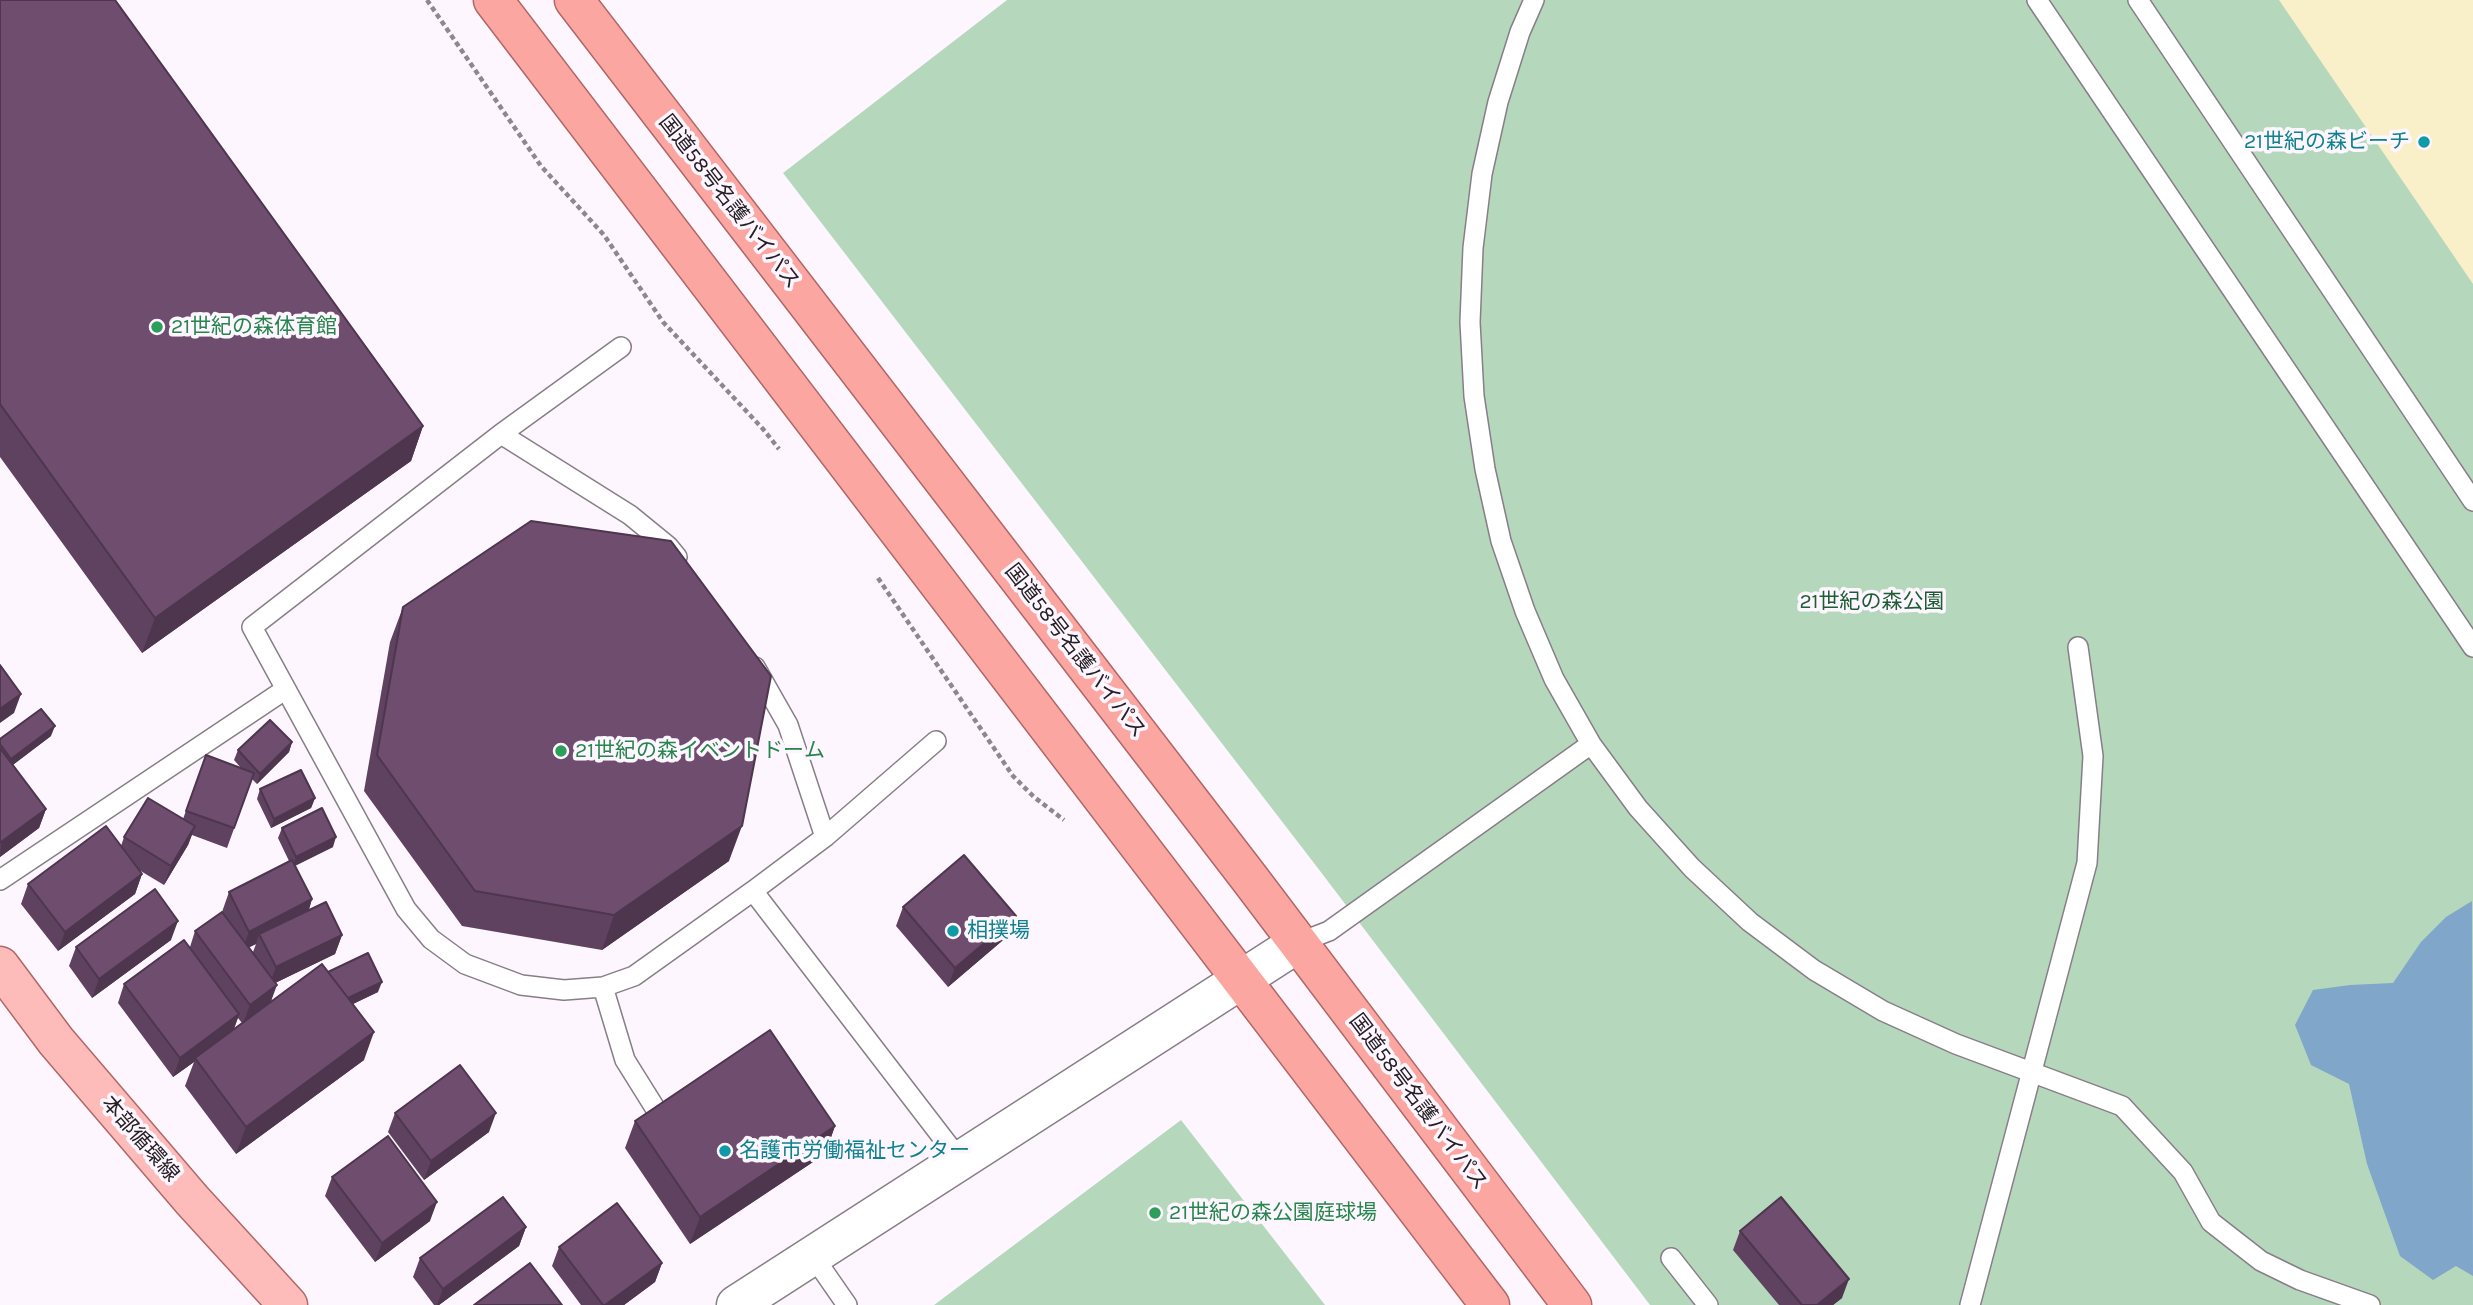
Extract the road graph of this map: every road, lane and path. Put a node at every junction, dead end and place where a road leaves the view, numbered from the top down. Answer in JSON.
{"nodes":[{"id":1,"x":427,"y":0,"type":"edge"},
{"id":2,"x":493,"y":0,"type":"edge"},
{"id":3,"x":574,"y":0,"type":"edge"},
{"id":4,"x":1534,"y":0,"type":"edge"},
{"id":5,"x":2037,"y":0,"type":"edge"},
{"id":6,"x":2138,"y":0,"type":"edge"},
{"id":7,"x":621,"y":347,"type":"dead end"},
{"id":8,"x":502,"y":434,"type":"junction"},
{"id":9,"x":780,"y":450,"type":"dead end"},
{"id":10,"x":2473,"y":501,"type":"edge"},
{"id":11,"x":684,"y":568,"type":"edge"},
{"id":12,"x":873,"y":570,"type":"dead end"},
{"id":13,"x":2473,"y":647,"type":"edge"},
{"id":14,"x":2078,"y":648,"type":"dead end"},
{"id":15,"x":748,"y":656,"type":"edge"},
{"id":16,"x":286,"y":689,"type":"junction"},
{"id":17,"x":936,"y":741,"type":"dead end"},
{"id":18,"x":1591,"y":744,"type":"junction"},
{"id":19,"x":1067,"y":822,"type":"dead end"},
{"id":20,"x":825,"y":837,"type":"junction"},
{"id":21,"x":0,"y":880,"type":"edge"},
{"id":22,"x":753,"y":891,"type":"junction"},
{"id":23,"x":1298,"y":943,"type":"junction"},
{"id":24,"x":0,"y":966,"type":"edge"},
{"id":25,"x":1242,"y":979,"type":"junction"},
{"id":26,"x":603,"y":987,"type":"junction"},
{"id":27,"x":2031,"y":1071,"type":"junction"},
{"id":28,"x":654,"y":1108,"type":"edge"},
{"id":29,"x":960,"y":1159,"type":"junction"},
{"id":30,"x":813,"y":1256,"type":"junction"},
{"id":31,"x":1671,"y":1258,"type":"dead end"},
{"id":32,"x":288,"y":1305,"type":"edge"},
{"id":33,"x":737,"y":1305,"type":"edge"},
{"id":34,"x":847,"y":1305,"type":"edge"},
{"id":35,"x":1490,"y":1305,"type":"edge"},
{"id":36,"x":1572,"y":1305,"type":"edge"},
{"id":37,"x":1708,"y":1305,"type":"edge"},
{"id":38,"x":1970,"y":1305,"type":"edge"},
{"id":39,"x":2370,"y":1305,"type":"edge"}],
"edges":[{"from":1,"to":9,"type":"path"},
{"from":2,"to":25,"type":"highway"},
{"from":3,"to":23,"type":"highway","name":"国道58号名護バイパス"},
{"from":4,"to":18,"type":"lane"},
{"from":5,"to":13,"type":"lane"},
{"from":6,"to":10,"type":"lane"},
{"from":7,"to":8,"type":"lane"},
{"from":8,"to":11,"type":"lane"},
{"from":8,"to":16,"type":"lane"},
{"from":12,"to":19,"type":"path"},
{"from":14,"to":27,"type":"lane"},
{"from":15,"to":20,"type":"lane"},
{"from":16,"to":21,"type":"lane"},
{"from":16,"to":26,"type":"lane"},
{"from":17,"to":20,"type":"lane"},
{"from":18,"to":23,"type":"lane"},
{"from":18,"to":27,"type":"lane"},
{"from":20,"to":22,"type":"lane"},
{"from":22,"to":26,"type":"lane"},
{"from":22,"to":29,"type":"lane"},
{"from":23,"to":25,"type":"street"},
{"from":23,"to":36,"type":"highway","name":"国道58号名護バイパス"},
{"from":24,"to":32,"type":"main road","name":"本部循環線"},
{"from":25,"to":29,"type":"street"},
{"from":25,"to":35,"type":"highway"},
{"from":26,"to":28,"type":"lane"},
{"from":27,"to":38,"type":"lane"},
{"from":27,"to":39,"type":"lane"},
{"from":29,"to":30,"type":"street"},
{"from":30,"to":33,"type":"street"},
{"from":30,"to":34,"type":"lane"},
{"from":31,"to":37,"type":"lane"}]}
